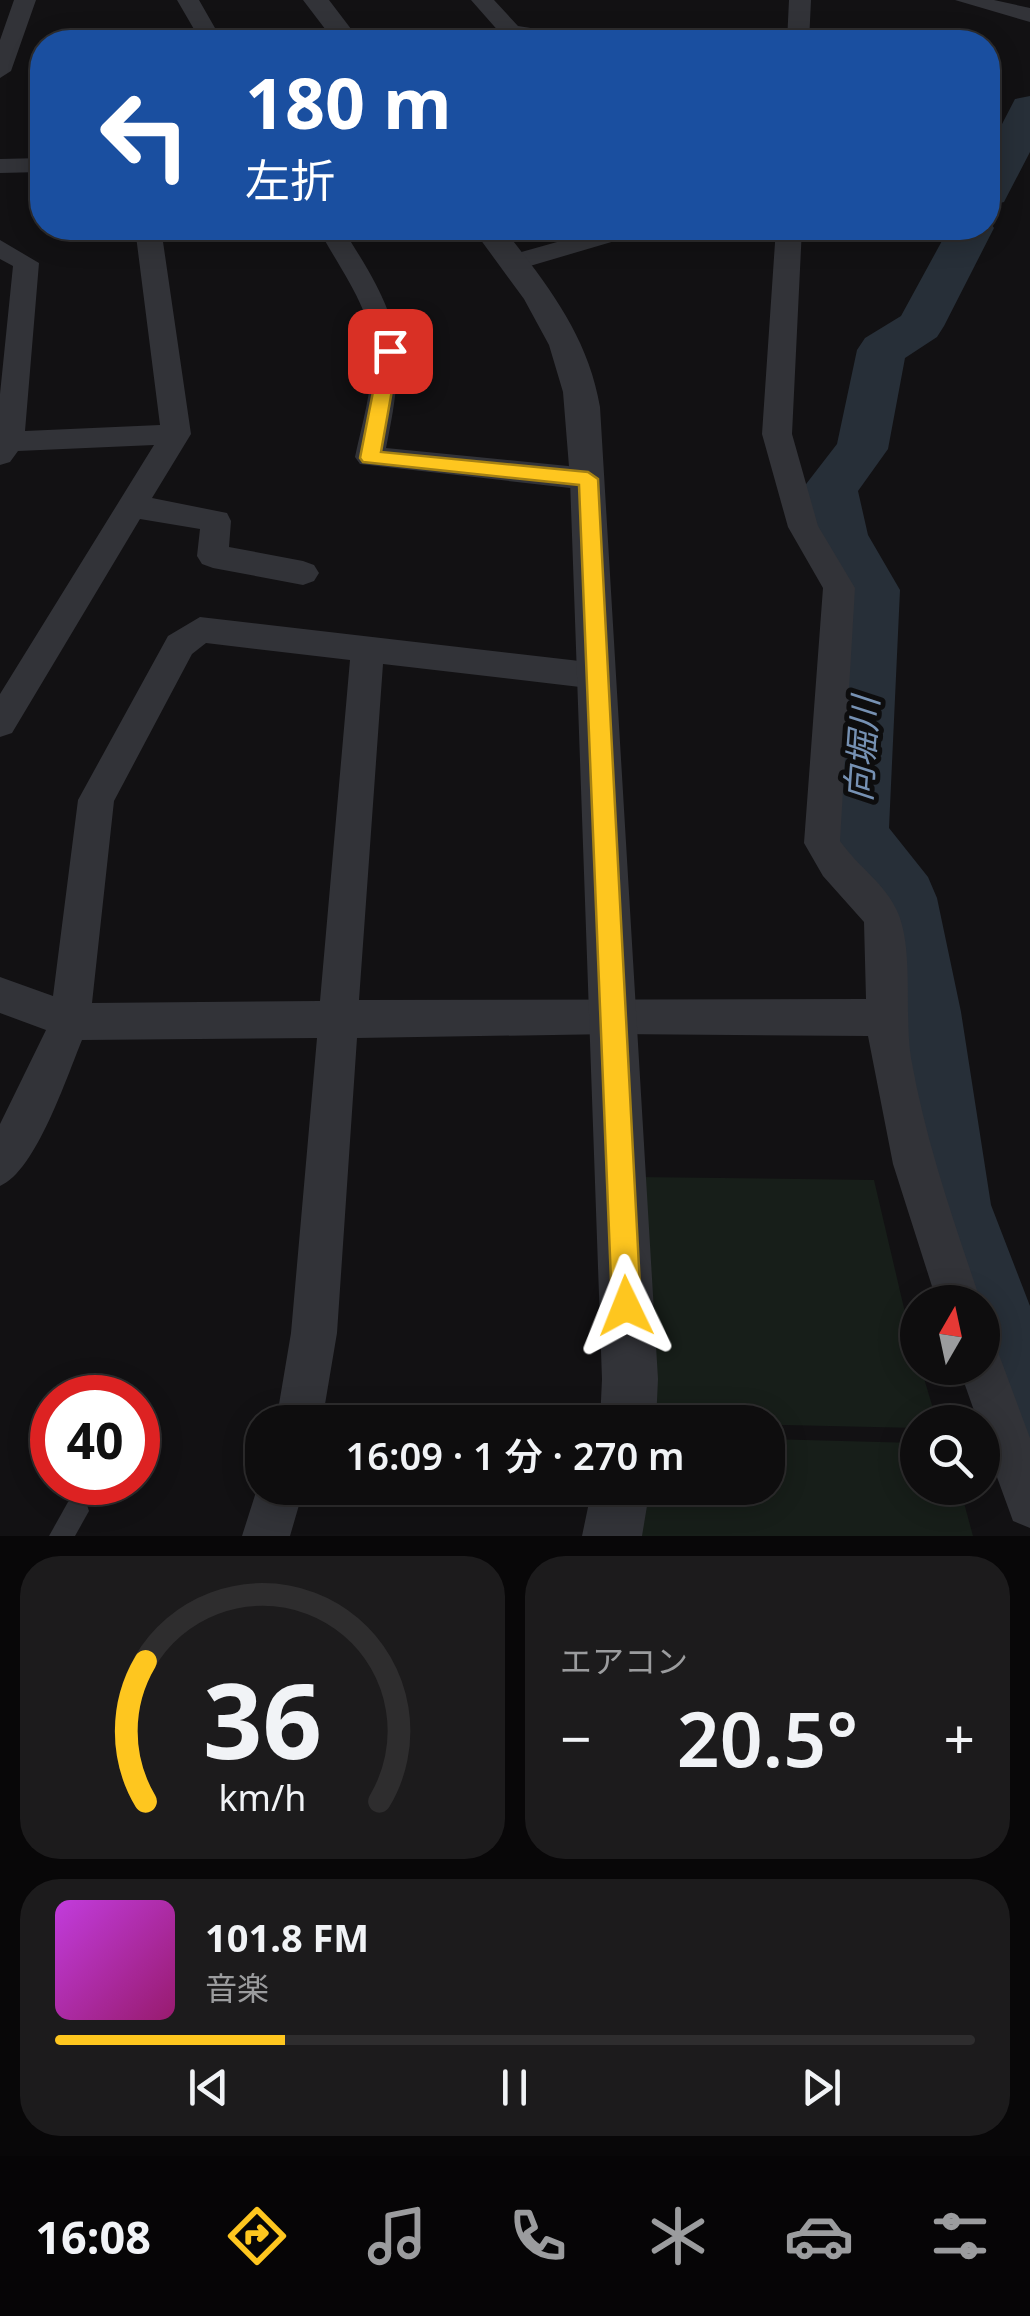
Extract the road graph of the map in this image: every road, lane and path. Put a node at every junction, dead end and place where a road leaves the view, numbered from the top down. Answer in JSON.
{"nodes":[{"id":1,"x":25,"y":0,"type":"edge"},
{"id":2,"x":188,"y":0,"type":"edge"},
{"id":3,"x":316,"y":0,"type":"edge"},
{"id":4,"x":482,"y":0,"type":"edge"},
{"id":5,"x":800,"y":0,"type":"edge"},
{"id":6,"x":966,"y":0,"type":"edge"},
{"id":7,"x":1030,"y":15,"type":"edge"},
{"id":8,"x":205,"y":30,"type":"edge"},
{"id":9,"x":339,"y":30,"type":"edge"},
{"id":10,"x":510,"y":30,"type":"edge"},
{"id":11,"x":799,"y":30,"type":"edge"},
{"id":12,"x":0,"y":71,"type":"edge"},
{"id":13,"x":30,"y":165,"type":"edge"},
{"id":14,"x":0,"y":166,"type":"edge"},
{"id":15,"x":150,"y":240,"type":"edge"},
{"id":16,"x":337,"y":240,"type":"edge"},
{"id":17,"x":496,"y":240,"type":"edge"},
{"id":18,"x":591,"y":240,"type":"edge"},
{"id":19,"x":788,"y":240,"type":"edge"},
{"id":20,"x":0,"y":248,"type":"edge"},
{"id":21,"x":513,"y":262,"type":"junction"},
{"id":22,"x":10,"y":335,"type":"edge"},
{"id":23,"x":176,"y":434,"type":"junction"},
{"id":24,"x":3,"y":446,"type":"edge"},
{"id":25,"x":588,"y":479,"type":"junction"},
{"id":26,"x":132,"y":506,"type":"junction"},
{"id":27,"x":304,"y":573,"type":"dead end"},
{"id":28,"x":367,"y":652,"type":"junction"},
{"id":29,"x":598,"y":676,"type":"junction"},
{"id":30,"x":0,"y":723,"type":"edge"},
{"id":31,"x":0,"y":995,"type":"edge"},
{"id":32,"x":613,"y":1015,"type":"junction"},
{"id":33,"x":885,"y":1018,"type":"junction"},
{"id":34,"x":70,"y":1020,"type":"junction"},
{"id":35,"x":337,"y":1020,"type":"junction"},
{"id":36,"x":0,"y":1165,"type":"edge"},
{"id":37,"x":952,"y":1285,"type":"edge"},
{"id":38,"x":988,"y":1385,"type":"edge"},
{"id":39,"x":302,"y":1405,"type":"edge"},
{"id":40,"x":627,"y":1405,"type":"edge"},
{"id":41,"x":1030,"y":1504,"type":"edge"},
{"id":42,"x":275,"y":1505,"type":"edge"},
{"id":43,"x":618,"y":1505,"type":"edge"},
{"id":44,"x":77,"y":1511,"type":"dead end"},
{"id":45,"x":61,"y":1536,"type":"edge"},
{"id":46,"x":266,"y":1536,"type":"edge"},
{"id":47,"x":612,"y":1536,"type":"edge"}],
"edges":[{"from":1,"to":12,"type":"street"},
{"from":2,"to":8,"type":"street"},
{"from":3,"to":9,"type":"street"},
{"from":4,"to":10,"type":"street"},
{"from":5,"to":11,"type":"street"},
{"from":6,"to":7,"type":"street"},
{"from":13,"to":14,"type":"street"},
{"from":15,"to":23,"type":"street"},
{"from":16,"to":25,"type":"street"},
{"from":17,"to":21,"type":"street"},
{"from":18,"to":21,"type":"street"},
{"from":19,"to":33,"type":"street"},
{"from":20,"to":22,"type":"street"},
{"from":21,"to":25,"type":"street"},
{"from":22,"to":24,"type":"street"},
{"from":23,"to":24,"type":"street"},
{"from":23,"to":26,"type":"street"},
{"from":25,"to":29,"type":"street"},
{"from":26,"to":27,"type":"street"},
{"from":26,"to":30,"type":"street"},
{"from":28,"to":29,"type":"street"},
{"from":28,"to":34,"type":"street"},
{"from":28,"to":35,"type":"street"},
{"from":29,"to":32,"type":"street"},
{"from":31,"to":34,"type":"street"},
{"from":32,"to":33,"type":"street"},
{"from":32,"to":35,"type":"street"},
{"from":32,"to":40,"type":"street"},
{"from":33,"to":37,"type":"street"},
{"from":34,"to":35,"type":"street"},
{"from":34,"to":36,"type":"street"},
{"from":35,"to":39,"type":"street"},
{"from":38,"to":41,"type":"street"},
{"from":42,"to":46,"type":"street"},
{"from":43,"to":47,"type":"street"},
{"from":44,"to":45,"type":"lane"}]}
